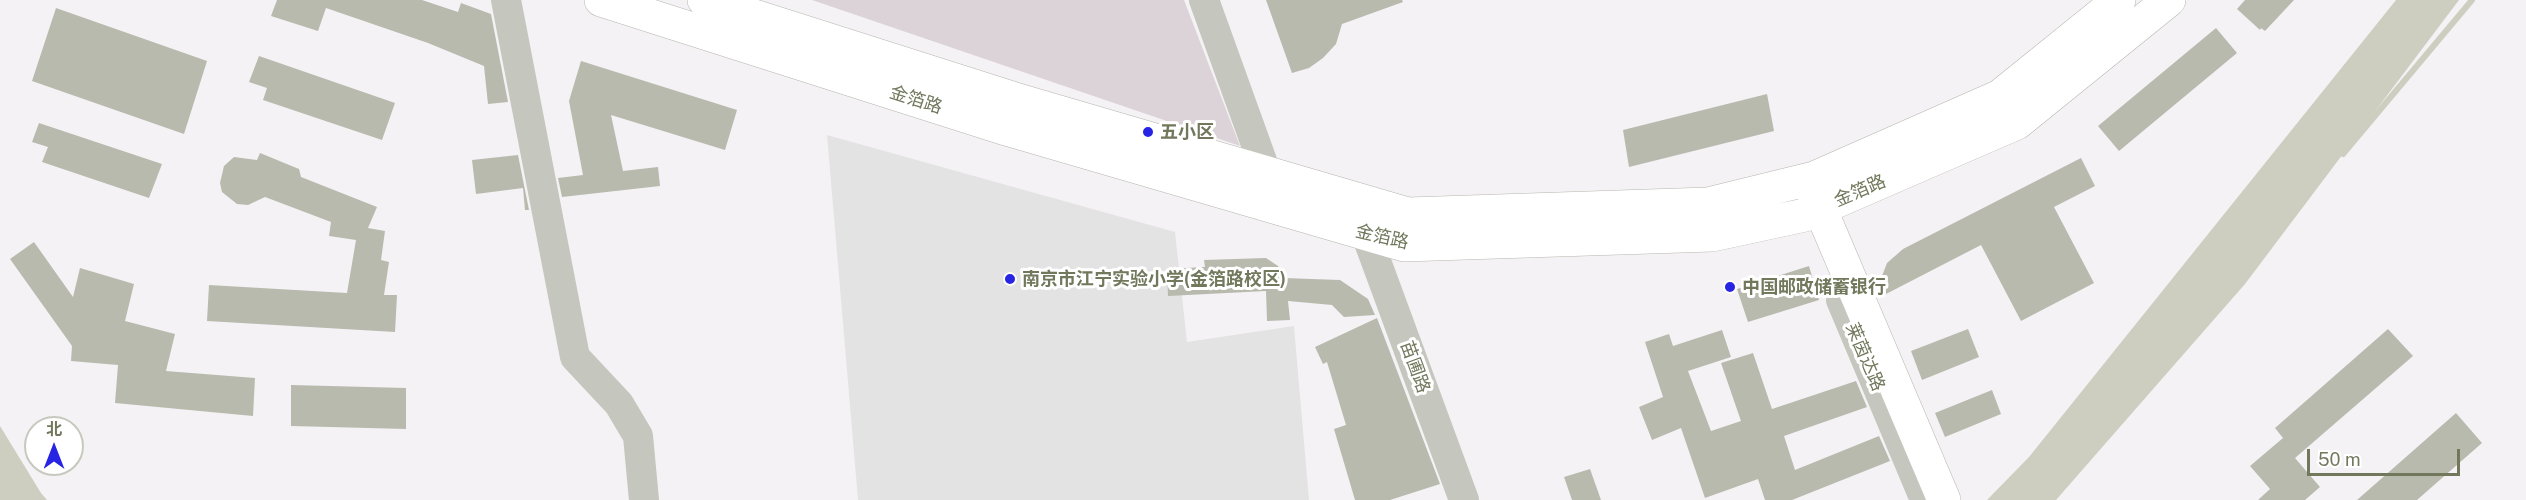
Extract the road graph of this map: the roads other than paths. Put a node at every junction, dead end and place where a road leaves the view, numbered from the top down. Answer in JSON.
{"nodes":[{"id":1,"x":506,"y":0,"type":"edge"},
{"id":2,"x":601,"y":0,"type":"edge"},
{"id":3,"x":704,"y":0,"type":"edge"},
{"id":4,"x":1204,"y":0,"type":"edge"},
{"id":5,"x":2119,"y":0,"type":"edge"},
{"id":6,"x":2169,"y":0,"type":"edge"},
{"id":7,"x":767,"y":25,"type":"edge"},
{"id":8,"x":1266,"y":172,"type":"junction"},
{"id":9,"x":1811,"y":201,"type":"junction"},
{"id":10,"x":1366,"y":234,"type":"junction"},
{"id":11,"x":644,"y":500,"type":"edge"},
{"id":12,"x":1464,"y":500,"type":"edge"},
{"id":13,"x":1925,"y":500,"type":"edge"},
{"id":14,"x":1944,"y":500,"type":"edge"}],
"edges":[{"from":1,"to":11,"type":"street"},
{"from":2,"to":7,"type":"main road","name":"金箔路"},
{"from":3,"to":7,"type":"main road","name":"金箔路"},
{"from":4,"to":8,"type":"street"},
{"from":5,"to":9,"type":"main road","name":"金箔路"},
{"from":6,"to":9,"type":"main road","name":"金箔路"},
{"from":7,"to":8,"type":"main road","name":"金箔路"},
{"from":7,"to":10,"type":"main road","name":"金箔路"},
{"from":8,"to":9,"type":"main road","name":"金箔路"},
{"from":9,"to":10,"type":"main road","name":"金箔路"},
{"from":9,"to":13,"type":"street","name":"莱茵达路"},
{"from":9,"to":14,"type":"main road"},
{"from":10,"to":12,"type":"street","name":"苗圃路"}]}
